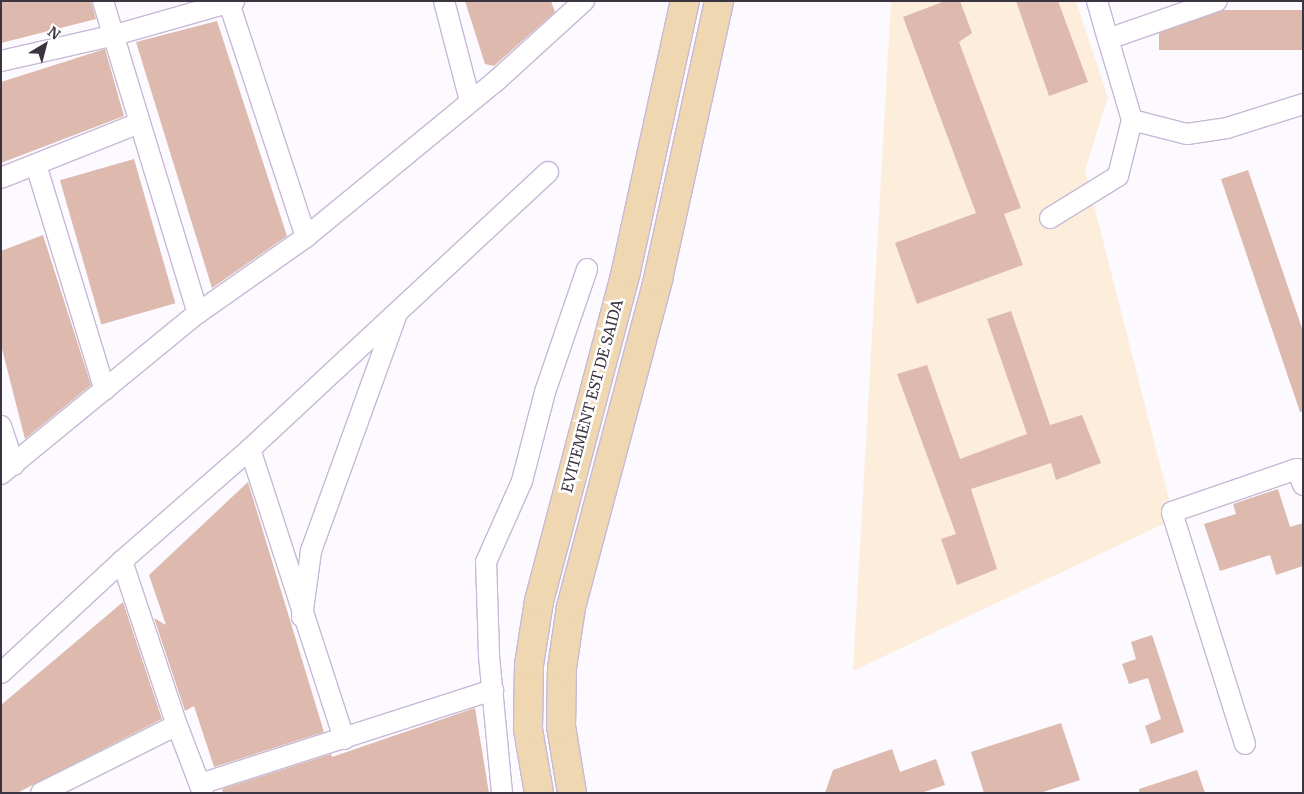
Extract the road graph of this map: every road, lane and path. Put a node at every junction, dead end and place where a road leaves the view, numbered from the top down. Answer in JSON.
{"nodes":[{"id":1,"x":103,"y":1,"type":"edge"},
{"id":2,"x":444,"y":1,"type":"edge"},
{"id":3,"x":584,"y":1,"type":"edge"},
{"id":4,"x":685,"y":1,"type":"edge"},
{"id":5,"x":719,"y":1,"type":"edge"},
{"id":6,"x":1097,"y":1,"type":"edge"},
{"id":7,"x":1218,"y":1,"type":"edge"},
{"id":8,"x":232,"y":2,"type":"edge"},
{"id":9,"x":561,"y":10,"type":"edge"},
{"id":10,"x":115,"y":35,"type":"junction"},
{"id":11,"x":1108,"y":39,"type":"junction"},
{"id":12,"x":1,"y":61,"type":"edge"},
{"id":13,"x":470,"y":101,"type":"junction"},
{"id":14,"x":1303,"y":104,"type":"edge"},
{"id":15,"x":1132,"y":120,"type":"junction"},
{"id":16,"x":138,"y":123,"type":"junction"},
{"id":17,"x":36,"y":165,"type":"junction"},
{"id":18,"x":548,"y":172,"type":"dead end"},
{"id":19,"x":1,"y":178,"type":"edge"},
{"id":20,"x":1050,"y":218,"type":"dead end"},
{"id":21,"x":306,"y":237,"type":"junction"},
{"id":22,"x":587,"y":269,"type":"dead end"},
{"id":23,"x":399,"y":311,"type":"junction"},
{"id":24,"x":198,"y":313,"type":"junction"},
{"id":25,"x":104,"y":390,"type":"junction"},
{"id":26,"x":1,"y":426,"type":"edge"},
{"id":27,"x":250,"y":449,"type":"junction"},
{"id":28,"x":7,"y":469,"type":"edge"},
{"id":29,"x":1303,"y":485,"type":"edge"},
{"id":30,"x":122,"y":561,"type":"junction"},
{"id":31,"x":302,"y":616,"type":"junction"},
{"id":32,"x":1,"y":673,"type":"edge"},
{"id":33,"x":493,"y":690,"type":"junction"},
{"id":34,"x":176,"y":726,"type":"junction"},
{"id":35,"x":344,"y":739,"type":"junction"},
{"id":36,"x":1245,"y":744,"type":"dead end"},
{"id":37,"x":201,"y":789,"type":"edge"},
{"id":38,"x":41,"y":793,"type":"edge"},
{"id":39,"x":502,"y":793,"type":"edge"},
{"id":40,"x":539,"y":793,"type":"edge"},
{"id":41,"x":572,"y":793,"type":"edge"}],
"edges":[{"from":1,"to":10,"type":"street"},
{"from":2,"to":13,"type":"street"},
{"from":3,"to":9,"type":"street"},
{"from":4,"to":40,"type":"main road","name":"EVITEMENT EST DE SAIDA"},
{"from":5,"to":41,"type":"main road"},
{"from":6,"to":11,"type":"street"},
{"from":7,"to":11,"type":"street"},
{"from":8,"to":10,"type":"street"},
{"from":8,"to":21,"type":"street"},
{"from":9,"to":13,"type":"street"},
{"from":10,"to":12,"type":"street"},
{"from":10,"to":16,"type":"street"},
{"from":11,"to":15,"type":"street"},
{"from":13,"to":21,"type":"street"},
{"from":14,"to":15,"type":"street"},
{"from":15,"to":20,"type":"street"},
{"from":16,"to":17,"type":"street"},
{"from":16,"to":24,"type":"street"},
{"from":17,"to":19,"type":"street"},
{"from":17,"to":25,"type":"street"},
{"from":18,"to":23,"type":"street"},
{"from":21,"to":24,"type":"street"},
{"from":22,"to":33,"type":"street"},
{"from":23,"to":27,"type":"street"},
{"from":23,"to":31,"type":"street"},
{"from":24,"to":25,"type":"street"},
{"from":25,"to":28,"type":"street"},
{"from":26,"to":28,"type":"street"},
{"from":27,"to":30,"type":"street"},
{"from":27,"to":31,"type":"street"},
{"from":29,"to":36,"type":"street"},
{"from":30,"to":32,"type":"street"},
{"from":30,"to":34,"type":"street"},
{"from":31,"to":35,"type":"street"},
{"from":33,"to":35,"type":"street"},
{"from":33,"to":39,"type":"street"},
{"from":34,"to":37,"type":"street"},
{"from":34,"to":38,"type":"street"},
{"from":35,"to":37,"type":"street"}]}
